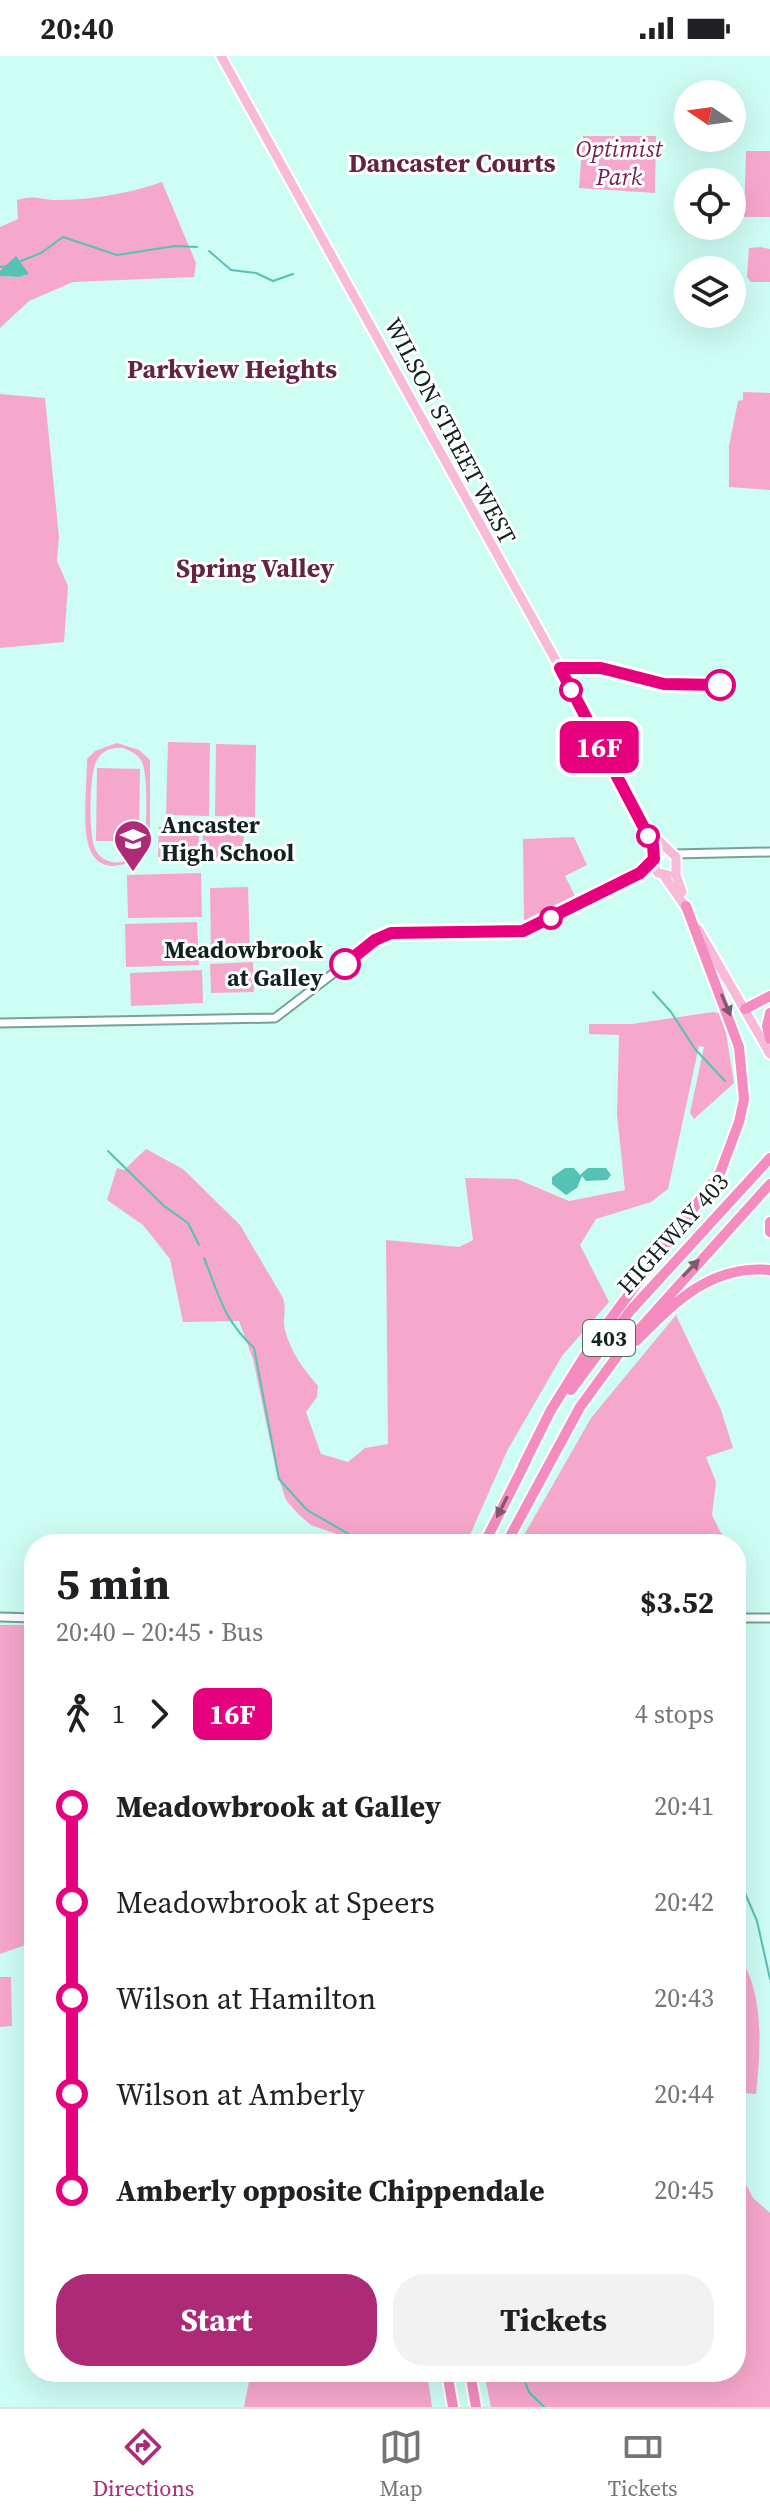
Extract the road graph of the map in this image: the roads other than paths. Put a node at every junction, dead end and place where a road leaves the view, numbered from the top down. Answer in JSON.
{"nodes":[{"id":1,"x":221,"y":56,"type":"edge"},
{"id":2,"x":643,"y":825,"type":"junction"},
{"id":3,"x":770,"y":852,"type":"edge"},
{"id":4,"x":671,"y":853,"type":"junction"},
{"id":5,"x":696,"y":853,"type":"junction"},
{"id":6,"x":655,"y":858,"type":"junction"},
{"id":7,"x":677,"y":866,"type":"junction"},
{"id":8,"x":640,"y":873,"type":"junction"},
{"id":9,"x":661,"y":874,"type":"junction"},
{"id":10,"x":686,"y":906,"type":"junction"},
{"id":11,"x":770,"y":996,"type":"edge"},
{"id":12,"x":745,"y":1009,"type":"junction"},
{"id":13,"x":770,"y":1013,"type":"edge"},
{"id":14,"x":0,"y":1023,"type":"edge"},
{"id":15,"x":770,"y":1039,"type":"edge"},
{"id":16,"x":770,"y":1054,"type":"edge"},
{"id":17,"x":770,"y":1151,"type":"edge"},
{"id":18,"x":770,"y":1158,"type":"edge"},
{"id":19,"x":770,"y":1184,"type":"edge"},
{"id":20,"x":716,"y":1215,"type":"junction"},
{"id":21,"x":770,"y":1222,"type":"edge"},
{"id":22,"x":770,"y":1232,"type":"edge"},
{"id":23,"x":770,"y":1270,"type":"edge"},
{"id":24,"x":523,"y":1466,"type":"junction"},
{"id":25,"x":545,"y":1466,"type":"junction"},
{"id":26,"x":489,"y":1534,"type":"edge"},
{"id":27,"x":511,"y":1534,"type":"edge"},
{"id":28,"x":0,"y":1617,"type":"edge"},
{"id":29,"x":24,"y":1618,"type":"edge"},
{"id":30,"x":746,"y":1618,"type":"edge"},
{"id":31,"x":770,"y":1618,"type":"edge"},
{"id":32,"x":449,"y":2382,"type":"edge"},
{"id":33,"x":472,"y":2382,"type":"edge"},
{"id":34,"x":453,"y":2407,"type":"edge"},
{"id":35,"x":476,"y":2407,"type":"edge"}],
"edges":[{"from":1,"to":2,"type":"main road","name":"WILSON STREET WEST"},
{"from":2,"to":4,"type":"main road","name":"WILSON STREET WEST"},
{"from":2,"to":6,"type":"main road","name":"WILSON STREET WEST"},
{"from":3,"to":5,"type":"street"},
{"from":4,"to":5,"type":"street"},
{"from":4,"to":6,"type":"main road"},
{"from":4,"to":7,"type":"main road","name":"WILSON STREET WEST"},
{"from":5,"to":7,"type":"street"},
{"from":6,"to":8,"type":"street"},
{"from":6,"to":9,"type":"main road","name":"WILSON STREET WEST"},
{"from":7,"to":9,"type":"main road"},
{"from":7,"to":10,"type":"main road"},
{"from":8,"to":9,"type":"street"},
{"from":8,"to":14,"type":"street"},
{"from":9,"to":10,"type":"main road"},
{"from":10,"to":12,"type":"main road"},
{"from":10,"to":24,"type":"highway","one_way":true},
{"from":11,"to":12,"type":"highway"},
{"from":12,"to":16,"type":"main road"},
{"from":13,"to":15,"type":"highway"},
{"from":17,"to":20,"type":"highway"},
{"from":18,"to":20,"type":"highway","name":"HIGHWAY 403","number":"403"},
{"from":25,"to":19,"type":"highway","name":"HIGHWAY 403","number":"403","one_way":true},
{"from":20,"to":24,"type":"highway","name":"HIGHWAY 403","number":"403"},
{"from":21,"to":22,"type":"highway"},
{"from":23,"to":25,"type":"highway"},
{"from":24,"to":26,"type":"highway","name":"HIGHWAY 403","number":"403","one_way":true},
{"from":25,"to":27,"type":"highway","name":"HIGHWAY 403","number":"403"},
{"from":28,"to":29,"type":"street"},
{"from":30,"to":31,"type":"street"},
{"from":32,"to":34,"type":"highway"},
{"from":33,"to":35,"type":"highway"}]}
